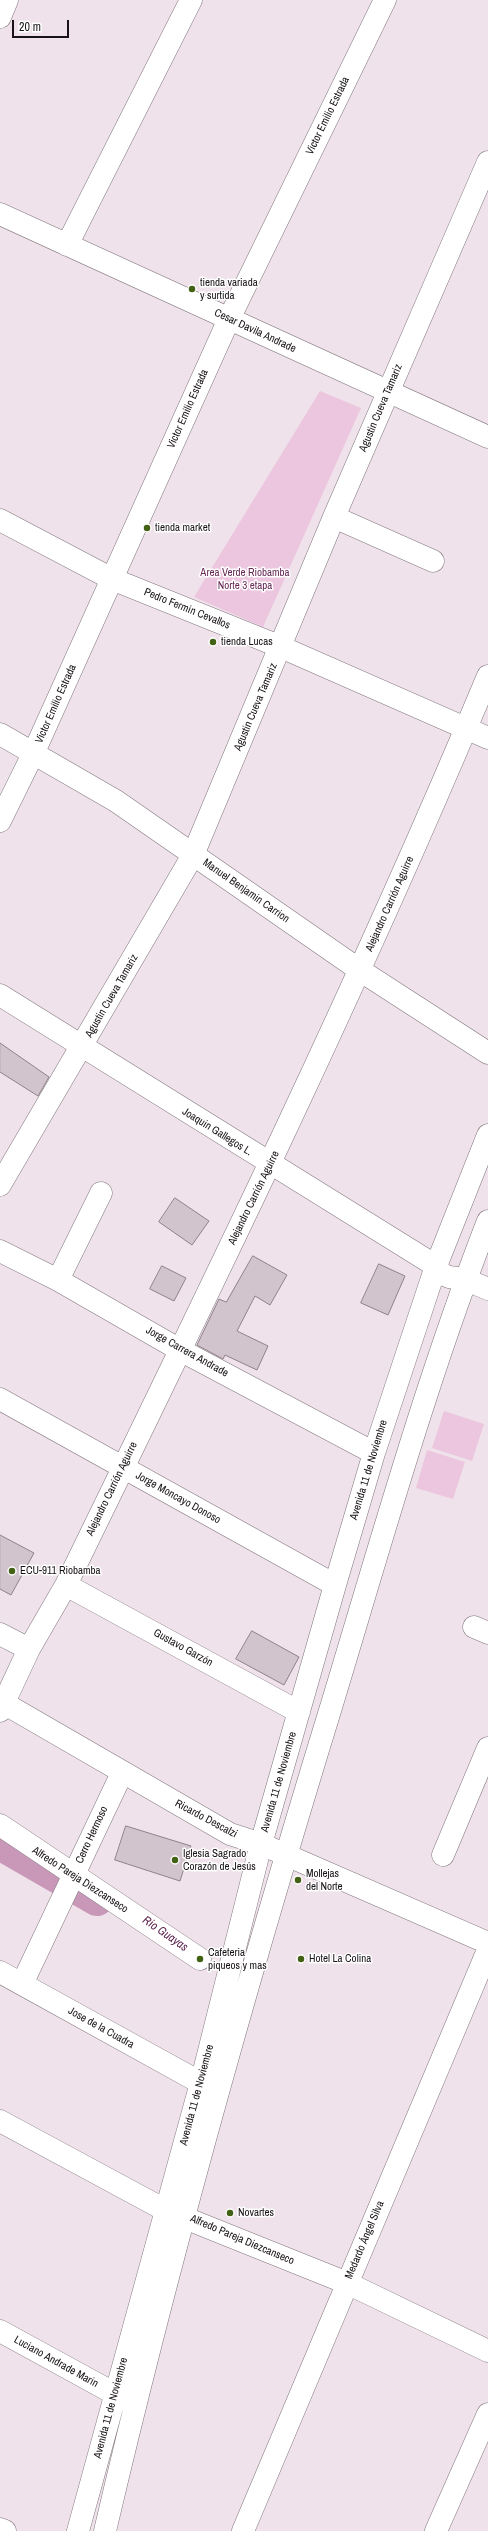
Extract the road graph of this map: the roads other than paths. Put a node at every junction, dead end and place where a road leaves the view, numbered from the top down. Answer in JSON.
{"nodes":[{"id":1,"x":7,"y":0,"type":"edge"},
{"id":2,"x":191,"y":0,"type":"edge"},
{"id":3,"x":384,"y":0,"type":"edge"},
{"id":4,"x":0,"y":17,"type":"edge"},
{"id":5,"x":488,"y":162,"type":"edge"},
{"id":6,"x":0,"y":214,"type":"edge"},
{"id":7,"x":67,"y":245,"type":"junction"},
{"id":8,"x":229,"y":319,"type":"junction"},
{"id":9,"x":388,"y":392,"type":"junction"},
{"id":10,"x":488,"y":437,"type":"edge"},
{"id":11,"x":334,"y":517,"type":"junction"},
{"id":12,"x":0,"y":520,"type":"edge"},
{"id":13,"x":433,"y":561,"type":"dead end"},
{"id":14,"x":112,"y":579,"type":"junction"},
{"id":15,"x":281,"y":647,"type":"junction"},
{"id":16,"x":488,"y":676,"type":"edge"},
{"id":17,"x":466,"y":728,"type":"junction"},
{"id":18,"x":0,"y":734,"type":"edge"},
{"id":19,"x":488,"y":738,"type":"edge"},
{"id":20,"x":34,"y":752,"type":"junction"},
{"id":21,"x":0,"y":821,"type":"edge"},
{"id":22,"x":193,"y":855,"type":"junction"},
{"id":23,"x":361,"y":971,"type":"junction"},
{"id":24,"x":0,"y":995,"type":"edge"},
{"id":25,"x":82,"y":1048,"type":"junction"},
{"id":26,"x":488,"y":1053,"type":"edge"},
{"id":27,"x":488,"y":1135,"type":"edge"},
{"id":28,"x":270,"y":1164,"type":"junction"},
{"id":29,"x":0,"y":1185,"type":"edge"},
{"id":30,"x":101,"y":1193,"type":"dead end"},
{"id":31,"x":488,"y":1221,"type":"edge"},
{"id":32,"x":484,"y":1243,"type":"edge"},
{"id":33,"x":0,"y":1251,"type":"edge"},
{"id":34,"x":436,"y":1266,"type":"junction"},
{"id":35,"x":464,"y":1279,"type":"junction"},
{"id":36,"x":58,"y":1280,"type":"junction"},
{"id":37,"x":488,"y":1289,"type":"edge"},
{"id":38,"x":180,"y":1350,"type":"junction"},
{"id":39,"x":0,"y":1399,"type":"edge"},
{"id":40,"x":374,"y":1453,"type":"junction"},
{"id":41,"x":123,"y":1468,"type":"junction"},
{"id":42,"x":66,"y":1585,"type":"junction"},
{"id":43,"x":335,"y":1585,"type":"junction"},
{"id":44,"x":0,"y":1634,"type":"edge"},
{"id":45,"x":29,"y":1649,"type":"junction"},
{"id":46,"x":1,"y":1705,"type":"edge"},
{"id":47,"x":299,"y":1712,"type":"junction"},
{"id":48,"x":488,"y":1748,"type":"edge"},
{"id":49,"x":122,"y":1773,"type":"junction"},
{"id":50,"x":0,"y":1825,"type":"edge"},
{"id":51,"x":0,"y":1828,"type":"edge"},
{"id":52,"x":261,"y":1844,"type":"junction"},
{"id":53,"x":286,"y":1854,"type":"junction"},
{"id":54,"x":442,"y":1855,"type":"dead end"},
{"id":55,"x":488,"y":1943,"type":"edge"},
{"id":56,"x":488,"y":1950,"type":"edge"},
{"id":57,"x":0,"y":1972,"type":"edge"},
{"id":58,"x":22,"y":1984,"type":"junction"},
{"id":59,"x":201,"y":2083,"type":"junction"},
{"id":60,"x":0,"y":2121,"type":"edge"},
{"id":61,"x":175,"y":2213,"type":"junction"},
{"id":62,"x":347,"y":2283,"type":"junction"},
{"id":63,"x":0,"y":2331,"type":"edge"},
{"id":64,"x":488,"y":2351,"type":"edge"},
{"id":65,"x":115,"y":2394,"type":"junction"},
{"id":66,"x":135,"y":2404,"type":"junction"},
{"id":67,"x":488,"y":2414,"type":"edge"},
{"id":68,"x":0,"y":2529,"type":"edge"},
{"id":69,"x":5,"y":2531,"type":"edge"},
{"id":70,"x":78,"y":2531,"type":"edge"},
{"id":71,"x":105,"y":2531,"type":"edge"},
{"id":72,"x":243,"y":2531,"type":"edge"},
{"id":73,"x":436,"y":2531,"type":"edge"}],
"edges":[{"from":1,"to":4,"type":"street"},
{"from":2,"to":7,"type":"street"},
{"from":3,"to":8,"type":"street","name":"Victor Emilio Estrada"},
{"from":5,"to":9,"type":"street","name":"Agustin Cueva Tamariz"},
{"from":6,"to":7,"type":"street","name":"Cesar Davila Andrade"},
{"from":7,"to":8,"type":"street","name":"Cesar Davila Andrade"},
{"from":8,"to":9,"type":"street","name":"Cesar Davila Andrade"},
{"from":8,"to":14,"type":"street","name":"Victor Emilio Estrada"},
{"from":9,"to":10,"type":"street","name":"Cesar Davila Andrade"},
{"from":9,"to":11,"type":"street","name":"Agustin Cueva Tamariz"},
{"from":11,"to":13,"type":"street"},
{"from":11,"to":15,"type":"street","name":"Agustin Cueva Tamariz"},
{"from":12,"to":14,"type":"street","name":"Pedro Fermin Cevallos"},
{"from":14,"to":15,"type":"street","name":"Pedro Fermin Cevallos"},
{"from":14,"to":20,"type":"street","name":"Victor Emilio Estrada"},
{"from":15,"to":17,"type":"street","name":"Pedro Fermin Cevallos"},
{"from":15,"to":22,"type":"street","name":"Agustin Cueva Tamariz"},
{"from":16,"to":17,"type":"street","name":"Alejandro Carrión Aguirre"},
{"from":17,"to":19,"type":"street","name":"Pedro Fermin Cevallos"},
{"from":17,"to":23,"type":"street","name":"Alejandro Carrión Aguirre"},
{"from":18,"to":20,"type":"street","name":"Manuel Benjamin Carrion"},
{"from":20,"to":21,"type":"street","name":"Victor Emilio Estrada"},
{"from":20,"to":22,"type":"street","name":"Manuel Benjamin Carrion"},
{"from":22,"to":23,"type":"street","name":"Manuel Benjamin Carrion"},
{"from":22,"to":25,"type":"street","name":"Agustin Cueva Tamariz"},
{"from":23,"to":26,"type":"street","name":"Manuel Benjamin Carrion"},
{"from":23,"to":28,"type":"street","name":"Alejandro Carrión Aguirre"},
{"from":24,"to":25,"type":"street","name":"Joaquin Gallegos L."},
{"from":25,"to":28,"type":"street","name":"Joaquin Gallegos L."},
{"from":25,"to":29,"type":"street","name":"Agustin Cueva Tamariz"},
{"from":27,"to":34,"type":"street","name":"Avenida 11 de Noviembre"},
{"from":28,"to":34,"type":"street","name":"Joaquin Gallegos L."},
{"from":28,"to":38,"type":"street","name":"Alejandro Carrión Aguirre"},
{"from":30,"to":36,"type":"street"},
{"from":31,"to":32,"type":"street","name":"Avenida 11 de Noviembre"},
{"from":32,"to":35,"type":"street","name":"Avenida 11 de Noviembre"},
{"from":33,"to":36,"type":"street","name":"Jorge Carrera Andrade"},
{"from":34,"to":35,"type":"street","name":"Joaquin Gallegos L."},
{"from":34,"to":40,"type":"street","name":"Avenida 11 de Noviembre"},
{"from":35,"to":37,"type":"street","name":"Joaquin Gallegos L."},
{"from":35,"to":53,"type":"street","name":"Avenida 11 de Noviembre"},
{"from":36,"to":38,"type":"street","name":"Jorge Carrera Andrade"},
{"from":38,"to":40,"type":"street","name":"Jorge Carrera Andrade"},
{"from":38,"to":41,"type":"street","name":"Alejandro Carrión Aguirre"},
{"from":39,"to":41,"type":"street","name":"Jorge Moncayo Donoso"},
{"from":40,"to":43,"type":"street","name":"Avenida 11 de Noviembre"},
{"from":41,"to":42,"type":"street","name":"Alejandro Carrión Aguirre"},
{"from":41,"to":43,"type":"street","name":"Jorge Moncayo Donoso"},
{"from":42,"to":45,"type":"street","name":"Alejandro Carrión Aguirre"},
{"from":42,"to":47,"type":"street","name":"Gustavo Garzón"},
{"from":43,"to":47,"type":"street","name":"Avenida 11 de Noviembre"},
{"from":44,"to":45,"type":"street"},
{"from":45,"to":46,"type":"street","name":"Alejandro Carrión Aguirre"},
{"from":46,"to":49,"type":"street","name":"Ricardo Descalzi"},
{"from":47,"to":52,"type":"street","name":"Avenida 11 de Noviembre"},
{"from":48,"to":54,"type":"street"},
{"from":49,"to":52,"type":"street","name":"Ricardo Descalzi"},
{"from":49,"to":58,"type":"street","name":"Cerro Hermoso"},
{"from":50,"to":51,"type":"street","name":"Alfredo Pareja Diezcanseco"},
{"from":52,"to":53,"type":"street","name":"Ricardo Descalzi"},
{"from":52,"to":59,"type":"street","name":"Avenida 11 de Noviembre"},
{"from":53,"to":55,"type":"street","name":"Ricardo Descalzi"},
{"from":53,"to":61,"type":"street","name":"Avenida 11 de Noviembre"},
{"from":56,"to":62,"type":"street","name":"Medardo Ángel Silva"},
{"from":57,"to":58,"type":"street","name":"Jose de la Cuadra"},
{"from":58,"to":59,"type":"street","name":"Jose de la Cuadra"},
{"from":59,"to":61,"type":"street","name":"Avenida 11 de Noviembre"},
{"from":60,"to":61,"type":"street","name":"Alfredo Pareja Diezcanseco"},
{"from":61,"to":62,"type":"street","name":"Alfredo Pareja Diezcanseco"},
{"from":61,"to":65,"type":"street","name":"Avenida 11 de Noviembre"},
{"from":61,"to":66,"type":"street","name":"Avenida 11 de Noviembre"},
{"from":62,"to":64,"type":"street","name":"Alfredo Pareja Diezcanseco"},
{"from":62,"to":72,"type":"street","name":"Medardo Ángel Silva"},
{"from":63,"to":65,"type":"street","name":"Luciano Andrade Marin"},
{"from":65,"to":66,"type":"street","name":"Luciano Andrade Marin"},
{"from":65,"to":70,"type":"street","name":"Avenida 11 de Noviembre"},
{"from":66,"to":71,"type":"street","name":"Avenida 11 de Noviembre"},
{"from":67,"to":73,"type":"street"},
{"from":68,"to":69,"type":"street"}]}
